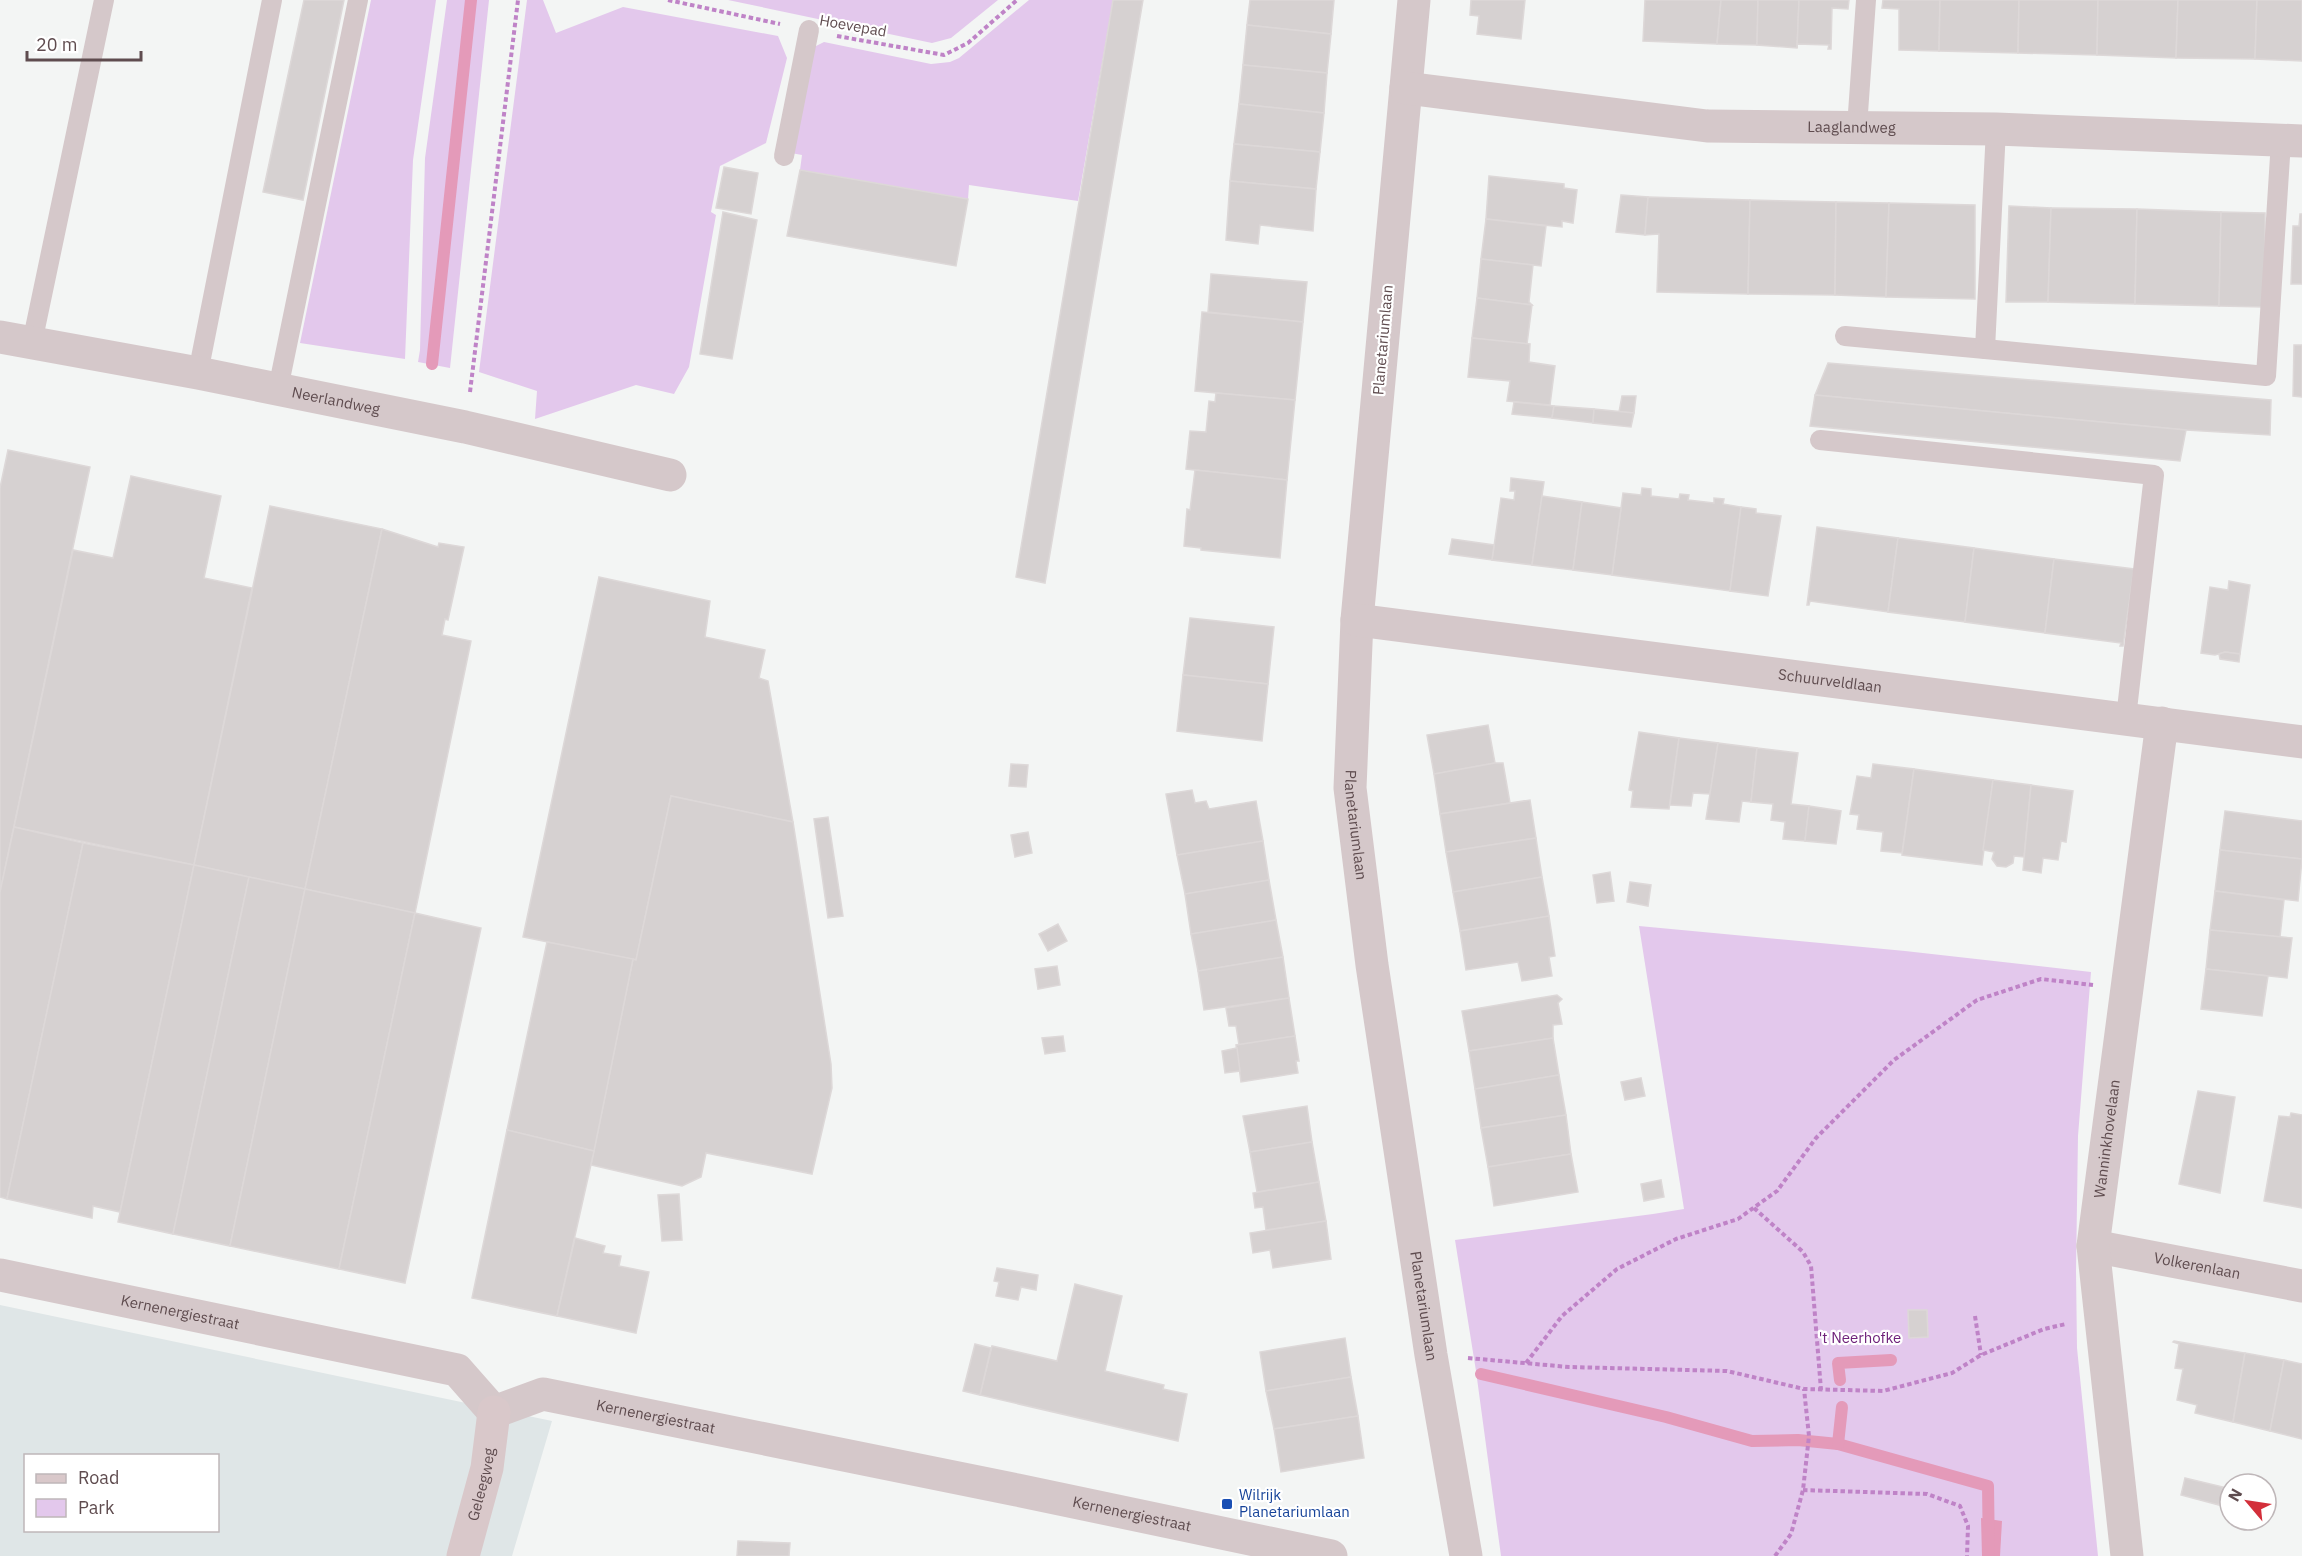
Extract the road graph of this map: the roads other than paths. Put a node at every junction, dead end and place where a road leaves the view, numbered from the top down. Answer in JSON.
{"nodes":[{"id":1,"x":104,"y":0,"type":"edge"},
{"id":2,"x":272,"y":0,"type":"edge"},
{"id":3,"x":358,"y":0,"type":"edge"},
{"id":4,"x":1414,"y":0,"type":"edge"},
{"id":5,"x":1866,"y":0,"type":"edge"},
{"id":6,"x":809,"y":30,"type":"road end"},
{"id":7,"x":1406,"y":88,"type":"junction"},
{"id":8,"x":1857,"y":127,"type":"junction"},
{"id":9,"x":1996,"y":129,"type":"junction"},
{"id":10,"x":2291,"y":141,"type":"edge"},
{"id":11,"x":784,"y":156,"type":"dead end"},
{"id":12,"x":1845,"y":336,"type":"dead end"},
{"id":13,"x":0,"y":337,"type":"edge"},
{"id":14,"x":32,"y":343,"type":"junction"},
{"id":15,"x":1984,"y":349,"type":"junction"},
{"id":16,"x":198,"y":373,"type":"junction"},
{"id":17,"x":278,"y":389,"type":"junction"},
{"id":18,"x":1820,"y":440,"type":"dead end"},
{"id":19,"x":670,"y":475,"type":"dead end"},
{"id":20,"x":1357,"y":620,"type":"junction"},
{"id":21,"x":2126,"y":718,"type":"junction"},
{"id":22,"x":2162,"y":723,"type":"junction"},
{"id":23,"x":2302,"y":742,"type":"edge"},
{"id":24,"x":2093,"y":1246,"type":"junction"},
{"id":25,"x":0,"y":1275,"type":"edge"},
{"id":26,"x":2302,"y":1286,"type":"edge"},
{"id":27,"x":494,"y":1412,"type":"junction"},
{"id":28,"x":463,"y":1556,"type":"edge"},
{"id":29,"x":1330,"y":1556,"type":"edge"},
{"id":30,"x":1466,"y":1556,"type":"edge"},
{"id":31,"x":2127,"y":1556,"type":"edge"}],
"edges":[{"from":1,"to":14,"type":"lane"},
{"from":2,"to":16,"type":"lane"},
{"from":3,"to":17,"type":"lane"},
{"from":4,"to":7,"type":"street","name":"Planetariumlaan"},
{"from":5,"to":8,"type":"lane"},
{"from":6,"to":11,"type":"lane"},
{"from":7,"to":8,"type":"street","name":"Laaglandweg"},
{"from":7,"to":20,"type":"street","name":"Planetariumlaan"},
{"from":8,"to":9,"type":"street","name":"Laaglandweg"},
{"from":9,"to":10,"type":"street","name":"Laaglandweg"},
{"from":9,"to":15,"type":"lane"},
{"from":10,"to":15,"type":"lane"},
{"from":12,"to":15,"type":"lane"},
{"from":13,"to":14,"type":"street","name":"Neerlandweg"},
{"from":14,"to":16,"type":"street","name":"Neerlandweg"},
{"from":16,"to":17,"type":"street","name":"Neerlandweg"},
{"from":17,"to":19,"type":"street","name":"Neerlandweg"},
{"from":18,"to":21,"type":"lane"},
{"from":20,"to":21,"type":"street","name":"Schuurveldlaan"},
{"from":20,"to":30,"type":"street","name":"Planetariumlaan"},
{"from":21,"to":22,"type":"street","name":"Schuurveldlaan"},
{"from":22,"to":23,"type":"street","name":"Schuurveldlaan"},
{"from":22,"to":24,"type":"street","name":"Wanninkhovelaan"},
{"from":24,"to":26,"type":"street","name":"Volkerenlaan"},
{"from":24,"to":31,"type":"street","name":"Wanninkhovelaan"},
{"from":25,"to":27,"type":"street","name":"Kernenergiestraat"},
{"from":27,"to":28,"type":"street","name":"Geleegweg"},
{"from":27,"to":29,"type":"street","name":"Kernenergiestraat"}]}
